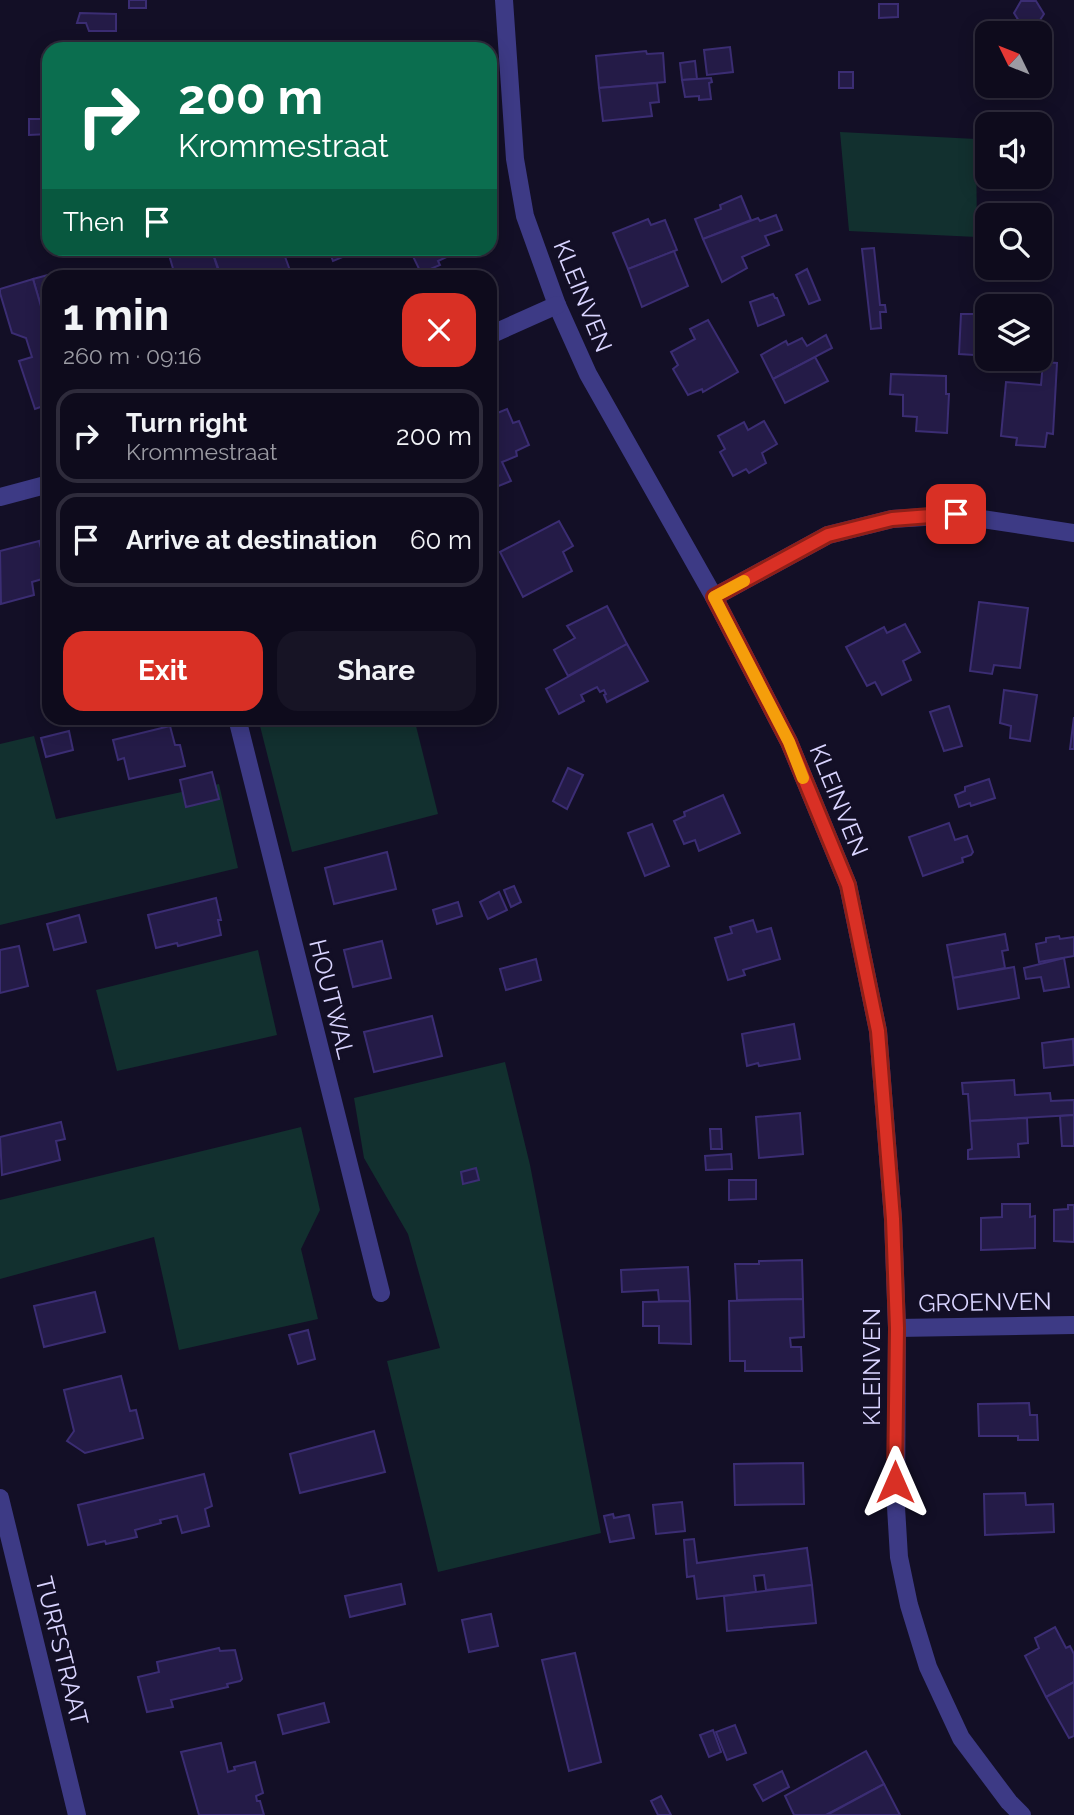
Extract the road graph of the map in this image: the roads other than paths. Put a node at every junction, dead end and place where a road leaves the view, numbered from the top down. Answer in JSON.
{"nodes":[{"id":1,"x":504,"y":0,"type":"edge"},
{"id":2,"x":557,"y":305,"type":"junction"},
{"id":3,"x":497,"y":331,"type":"edge"},
{"id":4,"x":42,"y":486,"type":"edge"},
{"id":5,"x":0,"y":497,"type":"edge"},
{"id":6,"x":1074,"y":533,"type":"edge"},
{"id":7,"x":714,"y":597,"type":"junction"},
{"id":8,"x":239,"y":725,"type":"edge"},
{"id":9,"x":381,"y":1293,"type":"dead end"},
{"id":10,"x":1074,"y":1325,"type":"edge"},
{"id":11,"x":897,"y":1328,"type":"junction"},
{"id":12,"x":0,"y":1498,"type":"edge"},
{"id":13,"x":76,"y":1815,"type":"edge"},
{"id":14,"x":1022,"y":1815,"type":"edge"}],
"edges":[{"from":1,"to":2,"type":"street","name":"KLEINVEN"},
{"from":2,"to":3,"type":"street"},
{"from":2,"to":7,"type":"street","name":"KLEINVEN"},
{"from":4,"to":5,"type":"street"},
{"from":6,"to":7,"type":"street"},
{"from":7,"to":11,"type":"street","name":"KLEINVEN"},
{"from":8,"to":9,"type":"street","name":"HOUTWAL"},
{"from":10,"to":11,"type":"street","name":"GROENVEN"},
{"from":11,"to":14,"type":"street","name":"KLEINVEN"},
{"from":12,"to":13,"type":"street","name":"TURFSTRAAT"}]}
